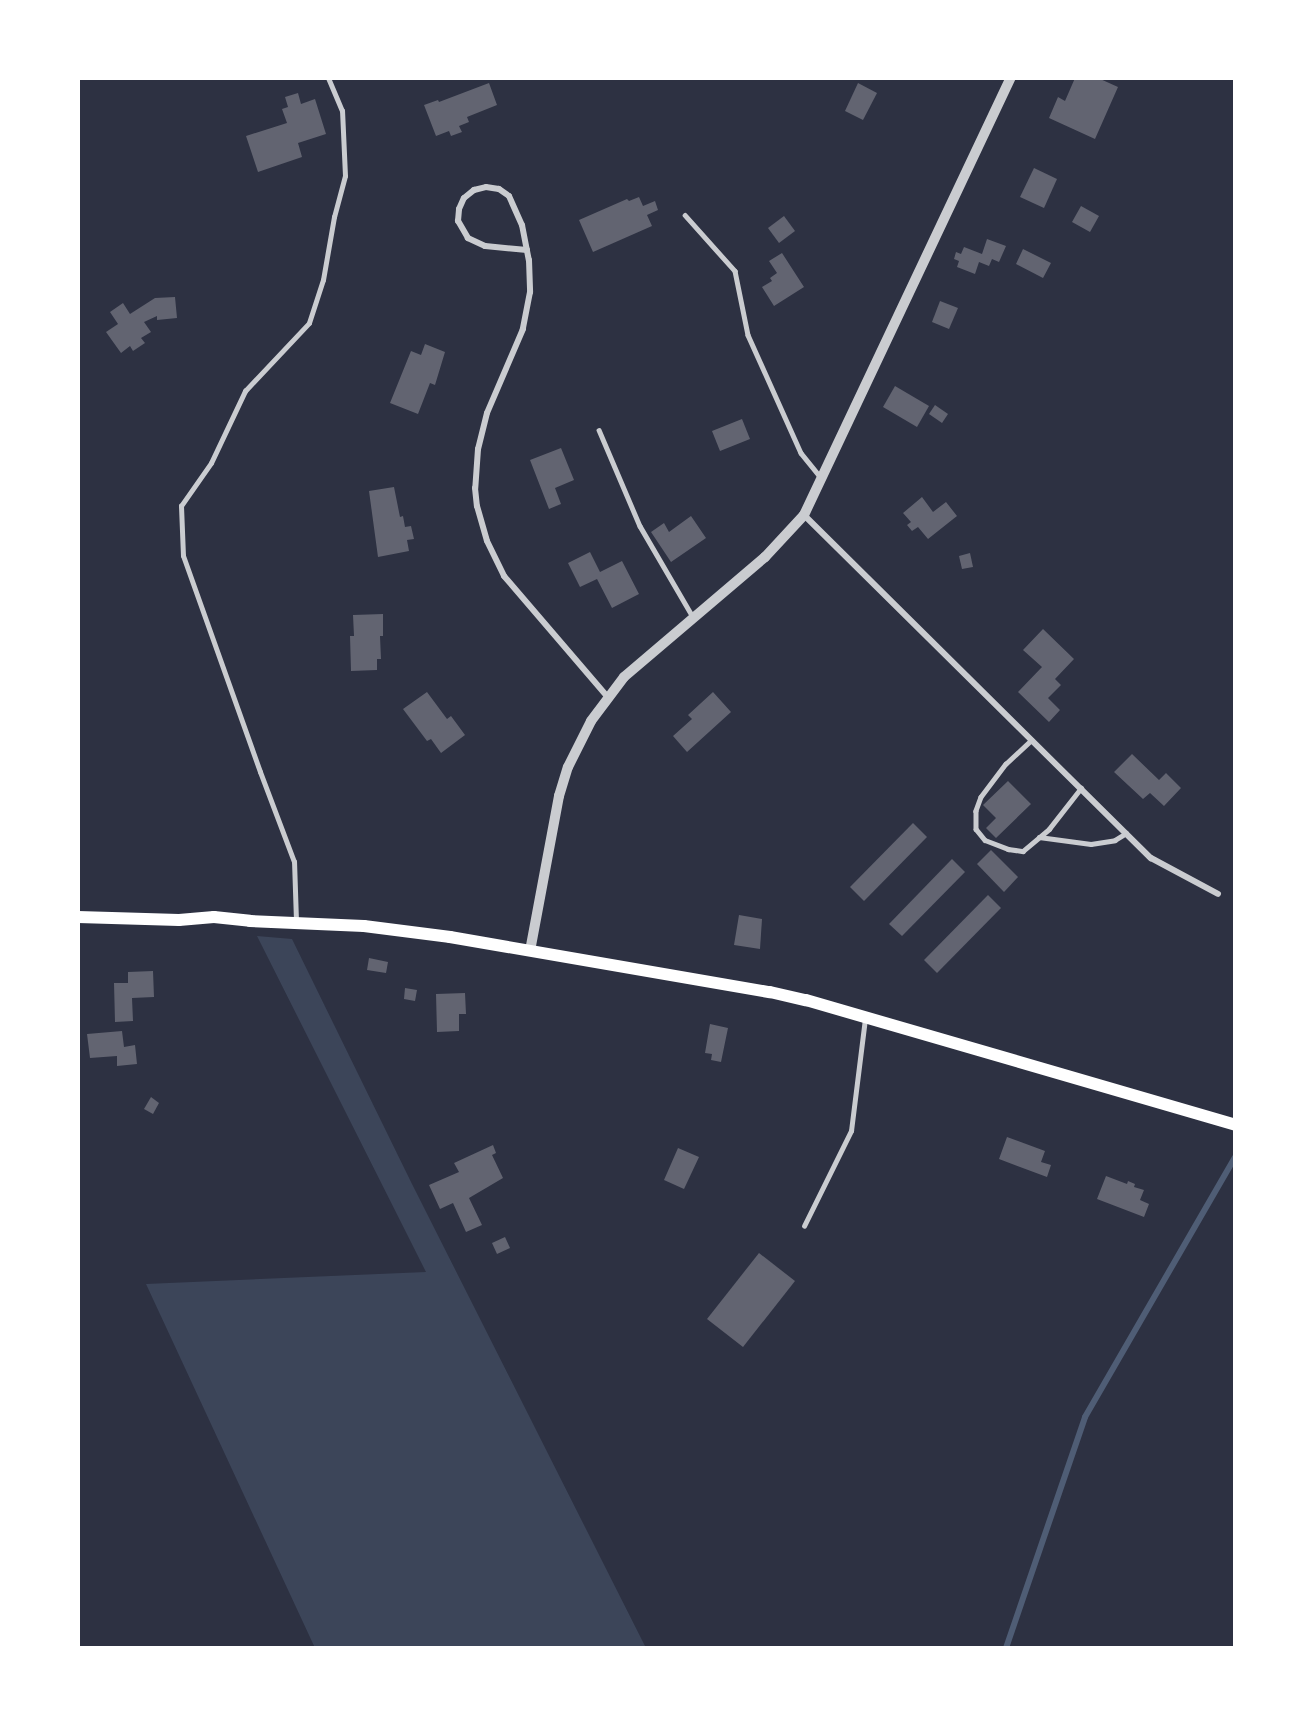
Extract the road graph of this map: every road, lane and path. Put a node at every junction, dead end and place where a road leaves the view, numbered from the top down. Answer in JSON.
{"nodes":[{"id":1,"x":328,"y":78,"type":"edge"},
{"id":2,"x":1011,"y":78,"type":"edge"},
{"id":3,"x":685,"y":215,"type":"dead end"},
{"id":4,"x":527,"y":250,"type":"junction"},
{"id":5,"x":599,"y":430,"type":"dead end"},
{"id":6,"x":822,"y":480,"type":"junction"},
{"id":7,"x":804,"y":515,"type":"junction"},
{"id":8,"x":693,"y":617,"type":"junction"},
{"id":9,"x":607,"y":696,"type":"junction"},
{"id":10,"x":1032,"y":740,"type":"junction"},
{"id":11,"x":1081,"y":788,"type":"junction"},
{"id":12,"x":1126,"y":834,"type":"junction"},
{"id":13,"x":1039,"y":837,"type":"junction"},
{"id":14,"x":1218,"y":894,"type":"dead end"},
{"id":15,"x":78,"y":917,"type":"edge"},
{"id":16,"x":296,"y":921,"type":"junction"},
{"id":17,"x":530,"y":951,"type":"junction"},
{"id":18,"x":866,"y":1018,"type":"junction"},
{"id":19,"x":1235,"y":1125,"type":"edge"},
{"id":20,"x":804,"y":1226,"type":"dead end"}],
"edges":[{"from":1,"to":16,"type":"lane"},
{"from":2,"to":6,"type":"street"},
{"from":3,"to":6,"type":"lane"},
{"from":4,"to":4,"type":"street"},
{"from":4,"to":9,"type":"street"},
{"from":5,"to":8,"type":"lane"},
{"from":6,"to":7,"type":"street"},
{"from":7,"to":8,"type":"street"},
{"from":7,"to":10,"type":"street"},
{"from":8,"to":9,"type":"street"},
{"from":9,"to":17,"type":"street"},
{"from":10,"to":11,"type":"street"},
{"from":10,"to":13,"type":"lane"},
{"from":11,"to":12,"type":"street"},
{"from":11,"to":13,"type":"lane"},
{"from":12,"to":13,"type":"lane"},
{"from":12,"to":14,"type":"street"},
{"from":15,"to":16,"type":"main road"},
{"from":16,"to":17,"type":"main road"},
{"from":17,"to":18,"type":"main road"},
{"from":18,"to":19,"type":"main road"},
{"from":18,"to":20,"type":"lane"}]}
